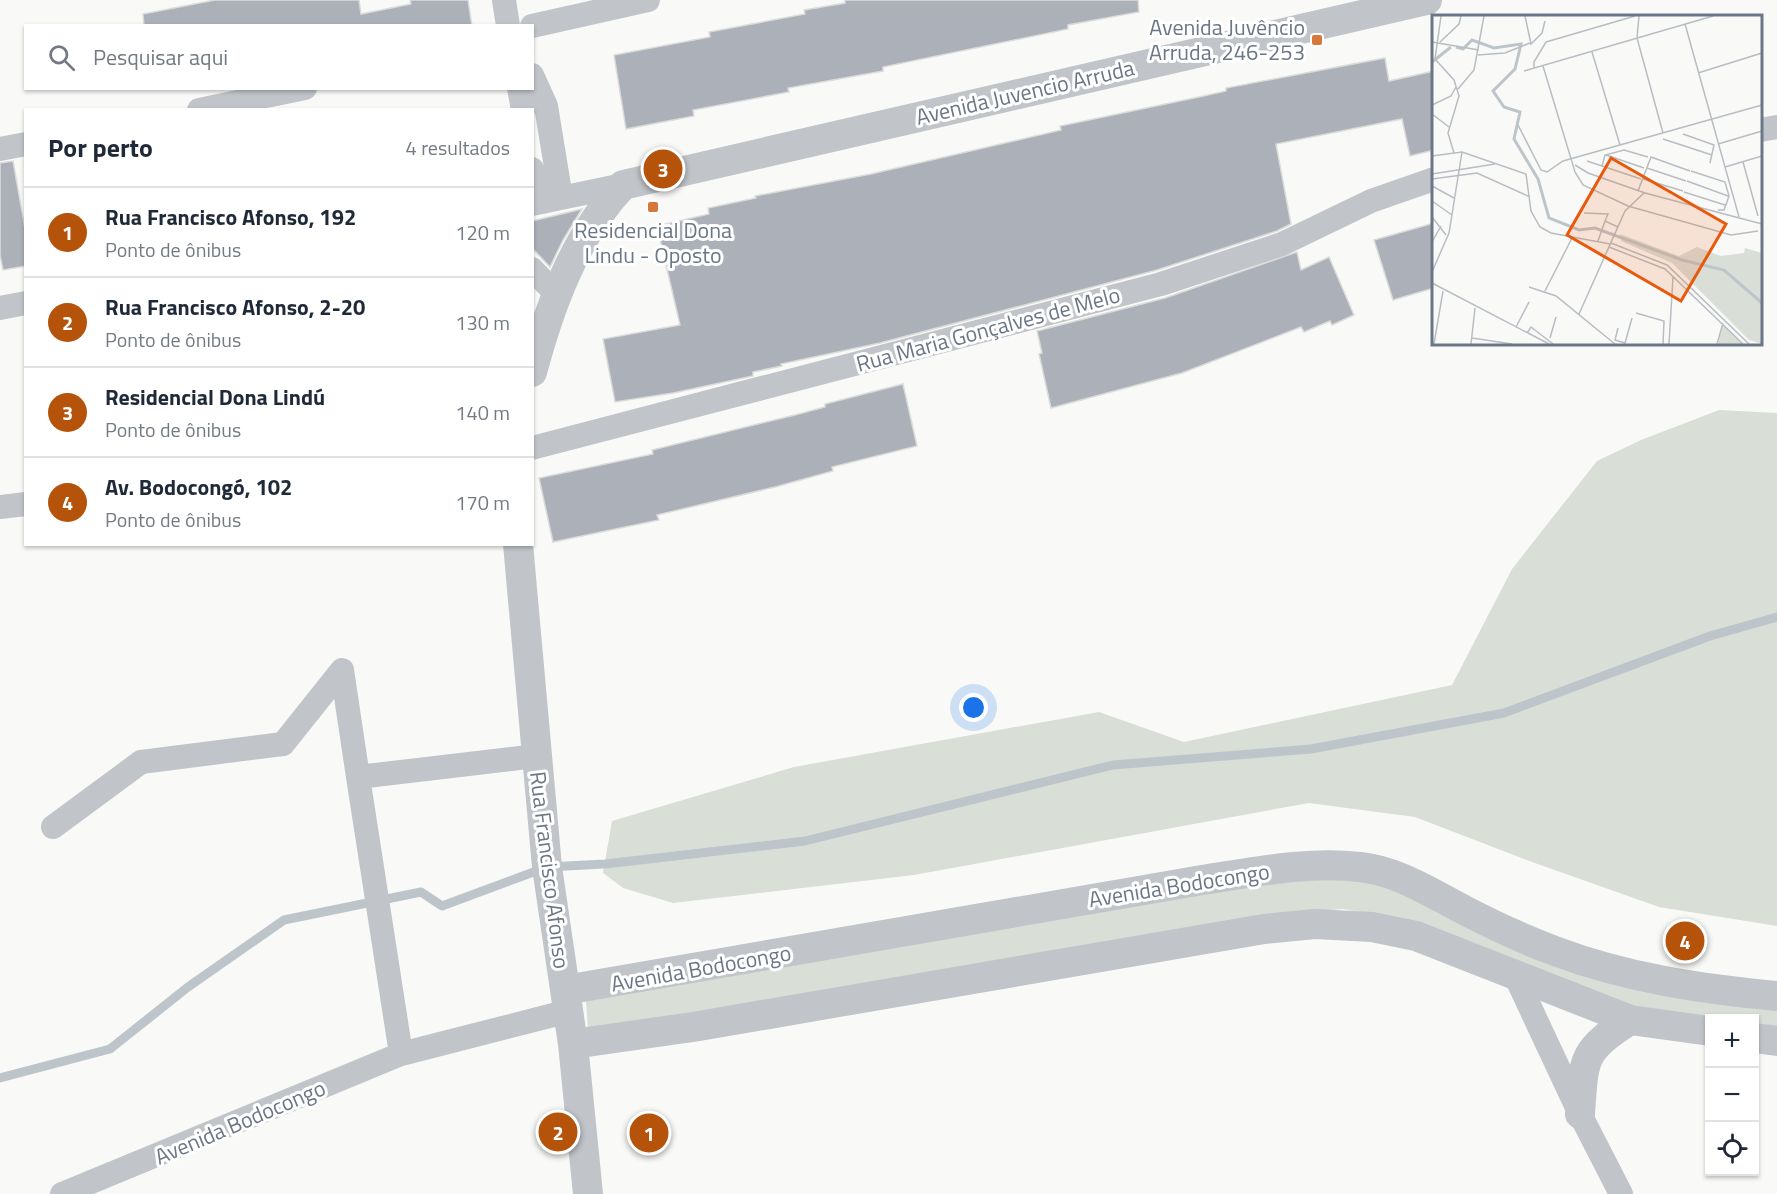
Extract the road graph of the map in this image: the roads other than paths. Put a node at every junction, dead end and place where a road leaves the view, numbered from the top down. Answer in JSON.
{"nodes":[{"id":1,"x":504,"y":0,"type":"edge"},
{"id":2,"x":648,"y":0,"type":"edge"},
{"id":3,"x":1427,"y":0,"type":"edge"},
{"id":4,"x":508,"y":24,"type":"edge"},
{"id":5,"x":534,"y":26,"type":"edge"},
{"id":6,"x":534,"y":79,"type":"edge"},
{"id":7,"x":295,"y":90,"type":"edge"},
{"id":8,"x":519,"y":90,"type":"edge"},
{"id":9,"x":209,"y":108,"type":"edge"},
{"id":10,"x":523,"y":108,"type":"edge"},
{"id":11,"x":1777,"y":127,"type":"edge"},
{"id":12,"x":1762,"y":130,"type":"edge"},
{"id":13,"x":24,"y":144,"type":"edge"},
{"id":14,"x":0,"y":149,"type":"edge"},
{"id":15,"x":534,"y":174,"type":"edge"},
{"id":16,"x":1432,"y":180,"type":"edge"},
{"id":17,"x":623,"y":185,"type":"junction"},
{"id":18,"x":544,"y":201,"type":"edge"},
{"id":19,"x":534,"y":275,"type":"edge"},
{"id":20,"x":24,"y":303,"type":"edge"},
{"id":21,"x":0,"y":308,"type":"edge"},
{"id":22,"x":546,"y":313,"type":"edge"},
{"id":23,"x":534,"y":364,"type":"edge"},
{"id":24,"x":534,"y":447,"type":"edge"},
{"id":25,"x":24,"y":504,"type":"edge"},
{"id":26,"x":0,"y":507,"type":"edge"},
{"id":27,"x":518,"y":546,"type":"edge"},
{"id":28,"x":536,"y":756,"type":"junction"},
{"id":29,"x":358,"y":777,"type":"junction"},
{"id":30,"x":52,"y":827,"type":"dead end"},
{"id":31,"x":1514,"y":973,"type":"junction"},
{"id":32,"x":1777,"y":996,"type":"edge"},
{"id":33,"x":567,"y":1000,"type":"junction"},
{"id":34,"x":1630,"y":1020,"type":"junction"},
{"id":35,"x":1705,"y":1030,"type":"edge"},
{"id":36,"x":1759,"y":1039,"type":"edge"},
{"id":37,"x":1777,"y":1041,"type":"edge"},
{"id":38,"x":573,"y":1044,"type":"junction"},
{"id":39,"x":401,"y":1054,"type":"junction"},
{"id":40,"x":1580,"y":1114,"type":"junction"},
{"id":41,"x":86,"y":1190,"type":"edge"},
{"id":42,"x":62,"y":1194,"type":"edge"},
{"id":43,"x":588,"y":1194,"type":"edge"},
{"id":44,"x":1621,"y":1194,"type":"edge"}],
"edges":[{"from":1,"to":4,"type":"street"},
{"from":2,"to":5,"type":"street"},
{"from":3,"to":17,"type":"street","name":"Avenida Juvencio Arruda"},
{"from":6,"to":18,"type":"street"},
{"from":7,"to":9,"type":"street"},
{"from":8,"to":10,"type":"street"},
{"from":11,"to":12,"type":"street"},
{"from":13,"to":14,"type":"street"},
{"from":15,"to":18,"type":"street"},
{"from":16,"to":24,"type":"street","name":"Rua Maria Gonçalves de Melo"},
{"from":17,"to":18,"type":"street"},
{"from":17,"to":22,"type":"street"},
{"from":19,"to":22,"type":"street"},
{"from":20,"to":21,"type":"street"},
{"from":22,"to":23,"type":"street"},
{"from":25,"to":26,"type":"street"},
{"from":27,"to":28,"type":"street","name":"Rua Francisco Afonso"},
{"from":28,"to":29,"type":"street"},
{"from":28,"to":33,"type":"street","name":"Rua Francisco Afonso"},
{"from":29,"to":30,"type":"street"},
{"from":29,"to":39,"type":"street"},
{"from":31,"to":34,"type":"street"},
{"from":31,"to":38,"type":"street"},
{"from":31,"to":40,"type":"street"},
{"from":32,"to":33,"type":"street","name":"Avenida Bodocongo"},
{"from":33,"to":38,"type":"street","name":"Rua Francisco Afonso"},
{"from":33,"to":39,"type":"street","name":"Avenida Bodocongo"},
{"from":34,"to":35,"type":"street"},
{"from":34,"to":40,"type":"street"},
{"from":36,"to":37,"type":"street"},
{"from":38,"to":43,"type":"street","name":"Rua Francisco Afonso"},
{"from":39,"to":41,"type":"street","name":"Avenida Bodocongo"},
{"from":40,"to":44,"type":"street"},
{"from":41,"to":42,"type":"street","name":"Avenida Bodocongo"}]}
